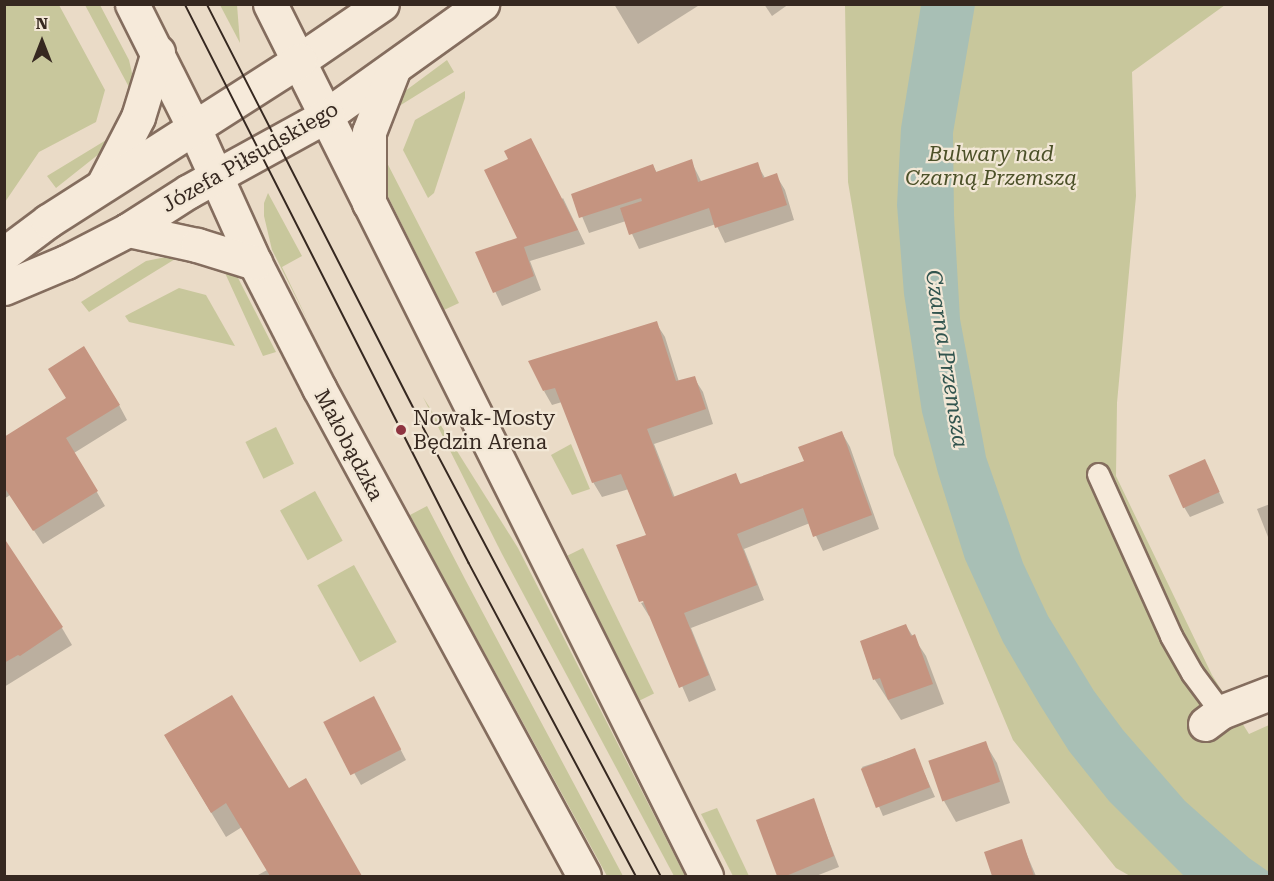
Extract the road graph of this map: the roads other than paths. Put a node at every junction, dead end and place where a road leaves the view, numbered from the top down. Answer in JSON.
{"nodes":[{"id":1,"x":132,"y":4,"type":"edge"},
{"id":2,"x":270,"y":4,"type":"edge"},
{"id":3,"x":382,"y":4,"type":"edge"},
{"id":4,"x":482,"y":4,"type":"edge"},
{"id":5,"x":158,"y":52,"type":"junction"},
{"id":6,"x":300,"y":60,"type":"junction"},
{"id":7,"x":393,"y":70,"type":"junction"},
{"id":8,"x":327,"y":115,"type":"junction"},
{"id":9,"x":194,"y":128,"type":"junction"},
{"id":10,"x":215,"y":176,"type":"junction"},
{"id":11,"x":104,"y":184,"type":"junction"},
{"id":12,"x":369,"y":203,"type":"junction"},
{"id":13,"x":128,"y":230,"type":"junction"},
{"id":14,"x":4,"y":254,"type":"edge"},
{"id":15,"x":255,"y":263,"type":"junction"},
{"id":16,"x":4,"y":288,"type":"edge"},
{"id":17,"x":1098,"y":474,"type":"dead end"},
{"id":18,"x":1269,"y":693,"type":"edge"},
{"id":19,"x":1213,"y":718,"type":"joint"},
{"id":20,"x":584,"y":876,"type":"edge"},
{"id":21,"x":705,"y":876,"type":"edge"}],
"edges":[{"from":1,"to":5,"type":"street","name":"Małobądzka"},
{"from":2,"to":6,"type":"street"},
{"from":3,"to":6,"type":"street"},
{"from":4,"to":7,"type":"street","name":"Józefa Piłsudskiego"},
{"from":5,"to":9,"type":"street","name":"Małobądzka"},
{"from":5,"to":11,"type":"street"},
{"from":6,"to":8,"type":"street"},
{"from":6,"to":9,"type":"street"},
{"from":7,"to":8,"type":"street","name":"Józefa Piłsudskiego"},
{"from":7,"to":12,"type":"street"},
{"from":8,"to":10,"type":"street","name":"Józefa Piłsudskiego"},
{"from":8,"to":12,"type":"street"},
{"from":9,"to":10,"type":"street","name":"Małobądzka"},
{"from":9,"to":11,"type":"street"},
{"from":10,"to":13,"type":"street","name":"Józefa Piłsudskiego"},
{"from":10,"to":15,"type":"street","name":"Małobądzka"},
{"from":11,"to":14,"type":"street"},
{"from":12,"to":21,"type":"street"},
{"from":13,"to":15,"type":"street"},
{"from":13,"to":16,"type":"street","name":"Józefa Piłsudskiego"},
{"from":15,"to":20,"type":"street","name":"Małobądzka"},
{"from":17,"to":19,"type":"lane"},
{"from":18,"to":19,"type":"street"}]}
